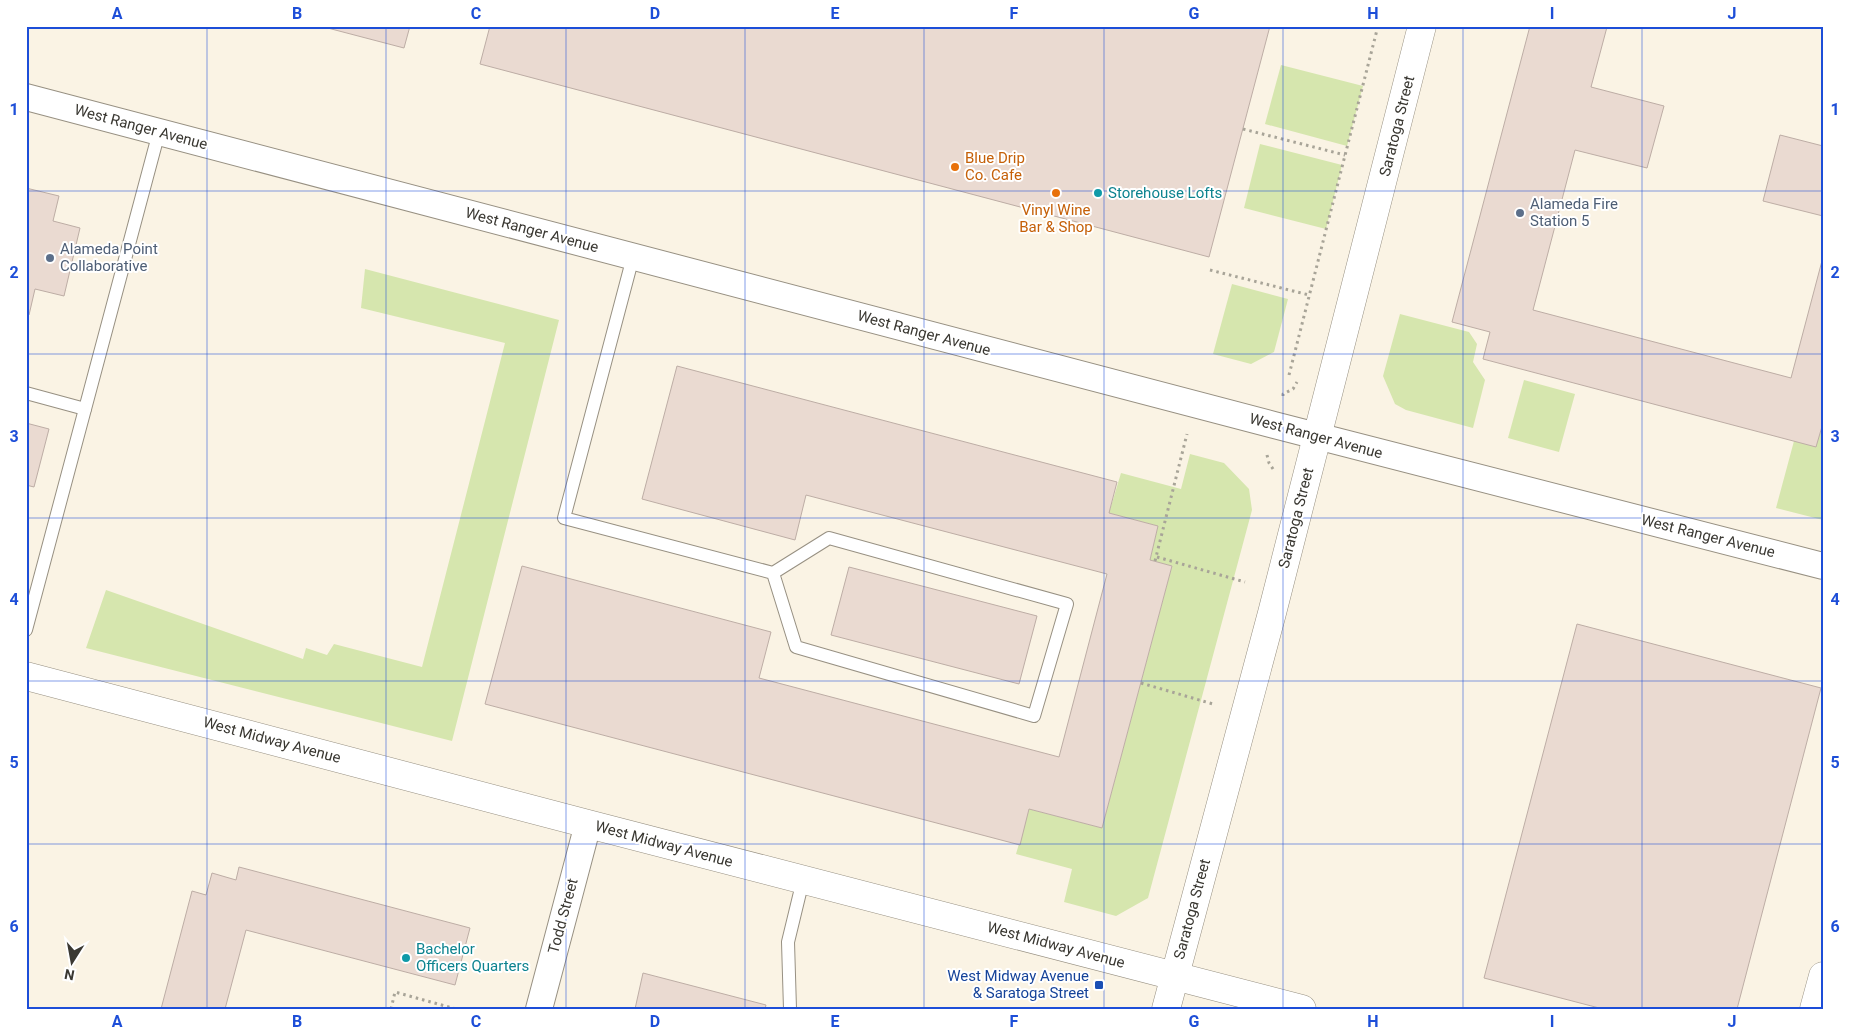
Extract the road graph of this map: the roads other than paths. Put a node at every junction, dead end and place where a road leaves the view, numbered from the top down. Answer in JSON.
{"nodes":[{"id":1,"x":1422,"y":26,"type":"edge"},
{"id":2,"x":26,"y":97,"type":"edge"},
{"id":3,"x":159,"y":132,"type":"junction"},
{"id":4,"x":633,"y":257,"type":"junction"},
{"id":5,"x":26,"y":393,"type":"edge"},
{"id":6,"x":85,"y":409,"type":"junction"},
{"id":7,"x":1316,"y":436,"type":"junction"},
{"id":8,"x":1823,"y":566,"type":"edge"},
{"id":9,"x":773,"y":573,"type":"junction"},
{"id":10,"x":26,"y":630,"type":"edge"},
{"id":11,"x":26,"y":676,"type":"edge"},
{"id":12,"x":588,"y":824,"type":"junction"},
{"id":13,"x":803,"y":880,"type":"junction"},
{"id":14,"x":1175,"y":976,"type":"junction"},
{"id":15,"x":1823,"y":976,"type":"edge"},
{"id":16,"x":539,"y":1009,"type":"edge"},
{"id":17,"x":790,"y":1009,"type":"edge"},
{"id":18,"x":1166,"y":1009,"type":"edge"},
{"id":19,"x":1302,"y":1009,"type":"edge"},
{"id":20,"x":1814,"y":1009,"type":"edge"}],
"edges":[{"from":1,"to":7,"type":"street","name":"Saratoga Street"},
{"from":2,"to":3,"type":"street","name":"West Ranger Avenue"},
{"from":3,"to":4,"type":"street","name":"West Ranger Avenue"},
{"from":3,"to":6,"type":"lane"},
{"from":4,"to":7,"type":"street","name":"West Ranger Avenue"},
{"from":4,"to":9,"type":"lane"},
{"from":5,"to":6,"type":"lane"},
{"from":6,"to":10,"type":"lane"},
{"from":7,"to":8,"type":"street","name":"West Ranger Avenue"},
{"from":7,"to":14,"type":"street","name":"Saratoga Street"},
{"from":9,"to":9,"type":"lane"},
{"from":11,"to":12,"type":"street","name":"West Midway Avenue"},
{"from":12,"to":13,"type":"street","name":"West Midway Avenue"},
{"from":12,"to":16,"type":"street","name":"Todd Street"},
{"from":13,"to":14,"type":"street","name":"West Midway Avenue"},
{"from":13,"to":17,"type":"lane"},
{"from":14,"to":18,"type":"street","name":"Saratoga Street"},
{"from":14,"to":19,"type":"street","name":"West Midway Avenue"},
{"from":15,"to":20,"type":"street"}]}
